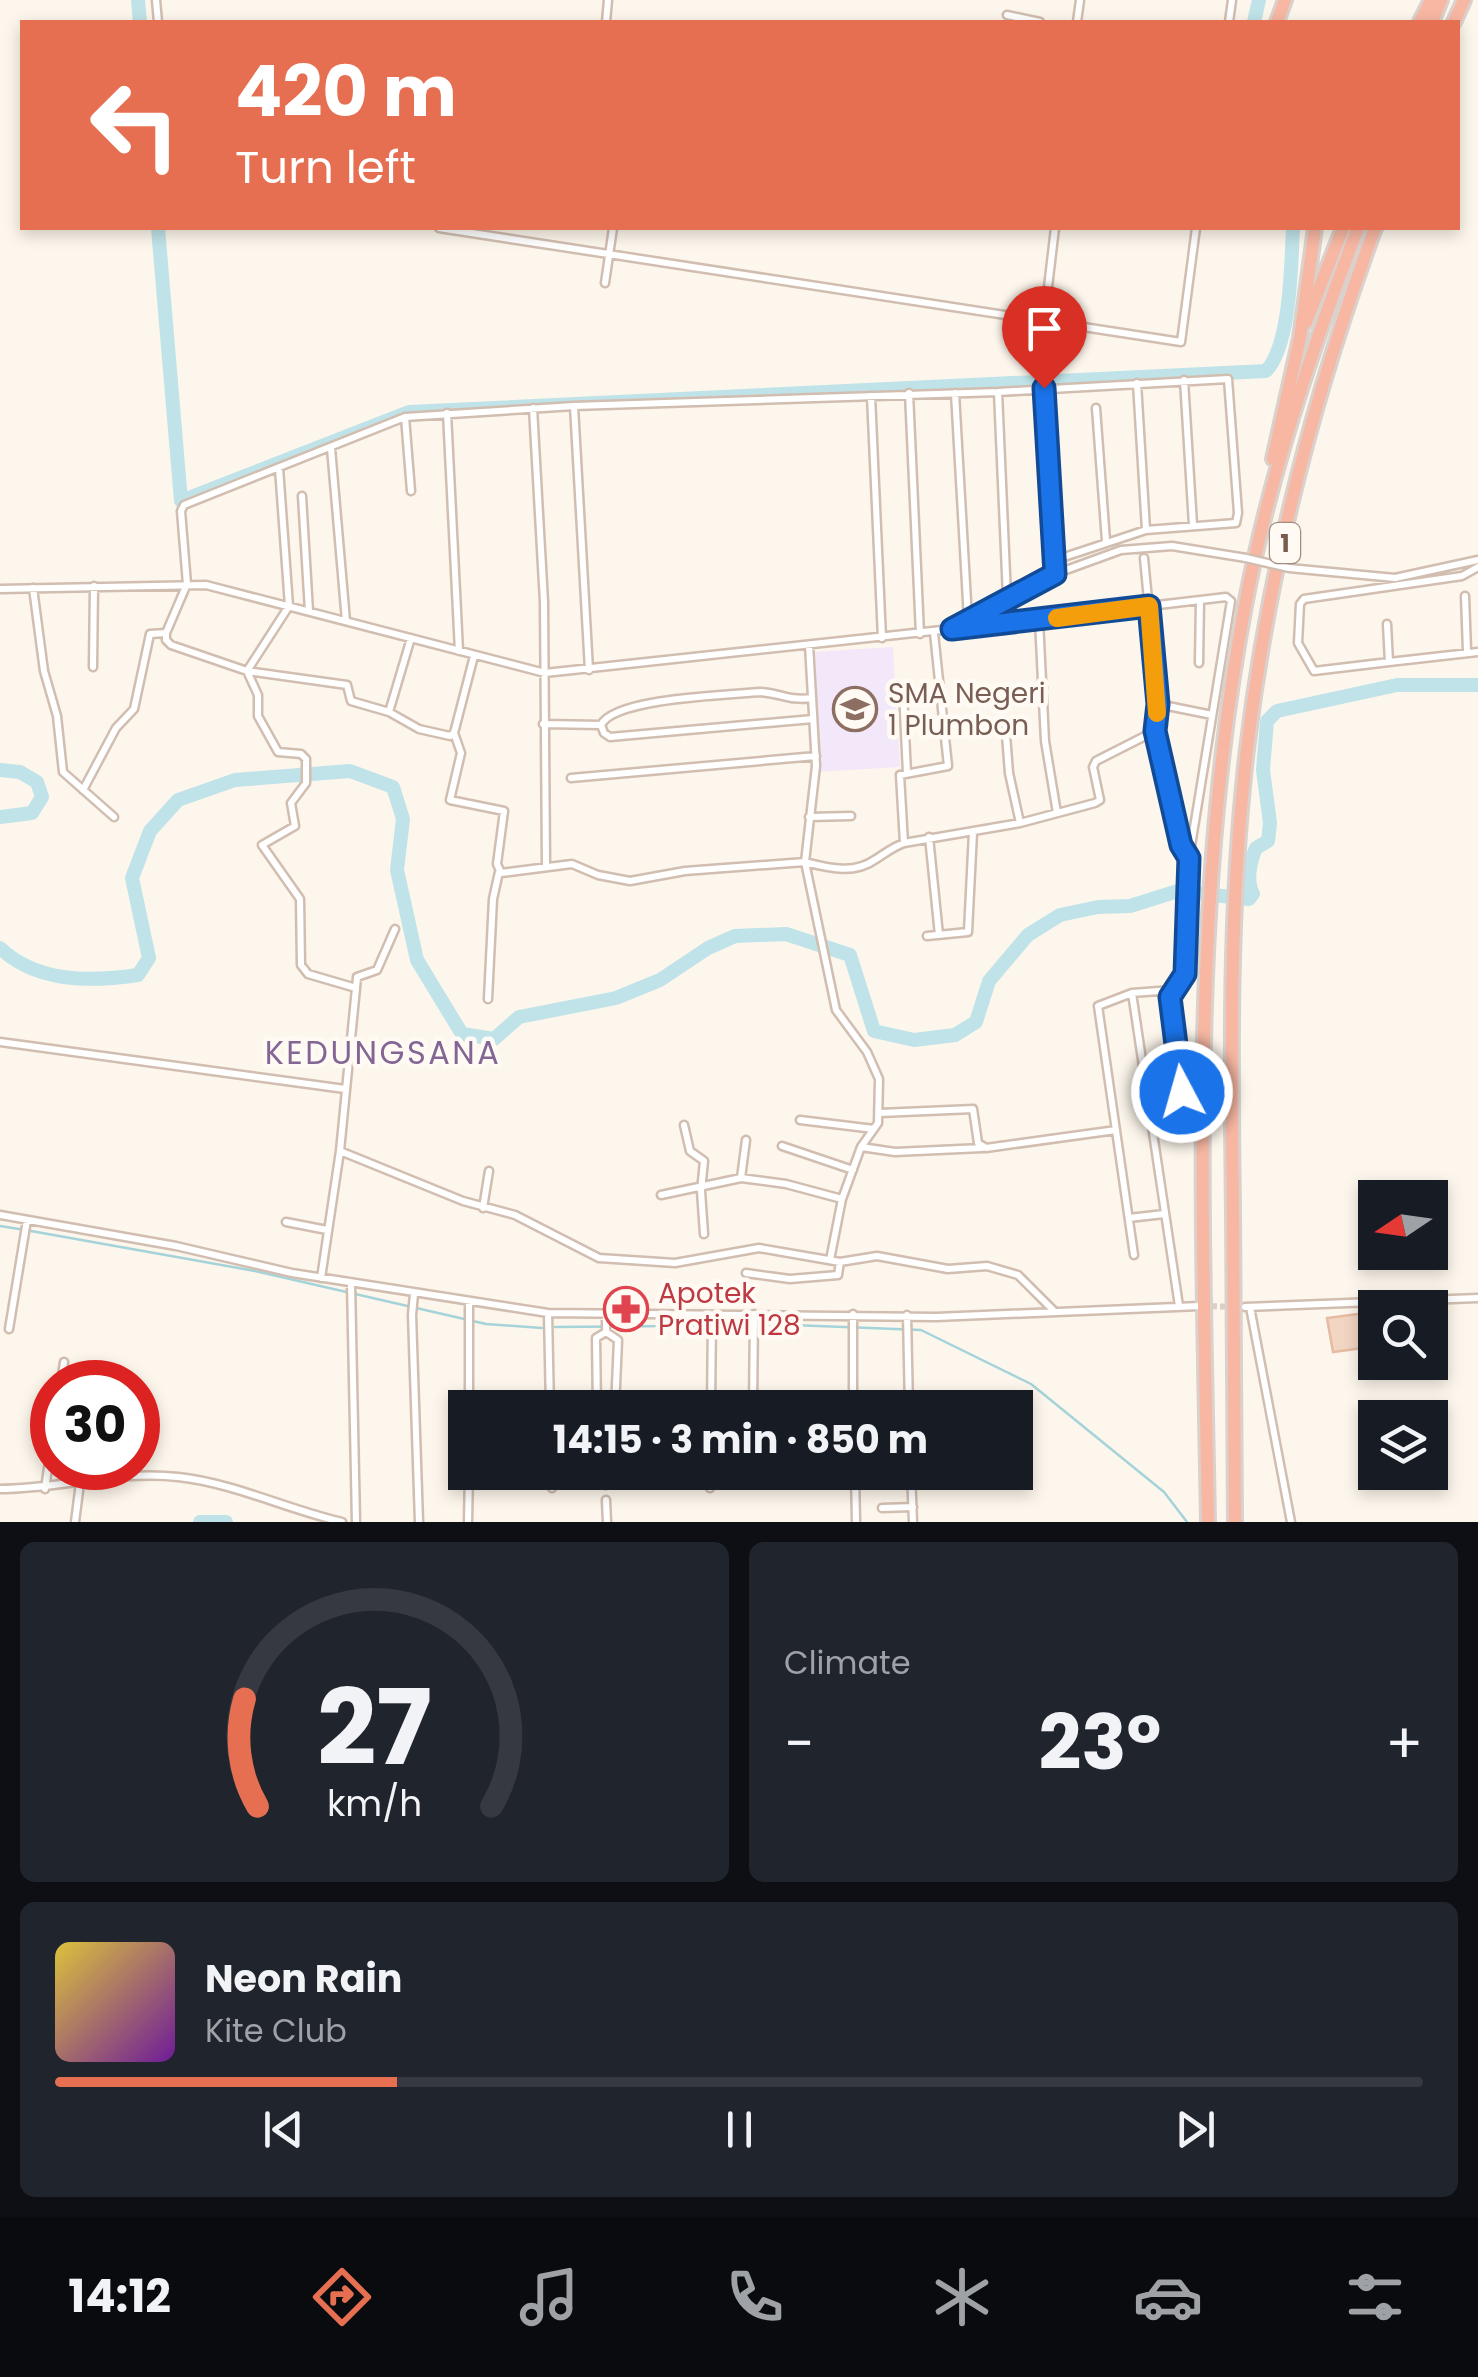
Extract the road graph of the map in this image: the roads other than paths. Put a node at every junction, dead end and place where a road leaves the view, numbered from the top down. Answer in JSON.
{"nodes":[{"id":1,"x":1007,"y":16,"type":"dead end"},
{"id":2,"x":1029,"y":20,"type":"edge"},
{"id":3,"x":452,"y":230,"type":"edge"},
{"id":4,"x":613,"y":230,"type":"edge"},
{"id":5,"x":1055,"y":230,"type":"edge"},
{"id":6,"x":1196,"y":230,"type":"edge"},
{"id":7,"x":1314,"y":230,"type":"edge"},
{"id":8,"x":1341,"y":230,"type":"edge"},
{"id":9,"x":1357,"y":230,"type":"edge"},
{"id":10,"x":1374,"y":230,"type":"edge"},
{"id":11,"x":609,"y":254,"type":"junction"},
{"id":12,"x":605,"y":283,"type":"dead end"},
{"id":13,"x":1044,"y":321,"type":"junction"},
{"id":14,"x":1300,"y":338,"type":"junction"},
{"id":15,"x":1184,"y":380,"type":"junction"},
{"id":16,"x":1138,"y":383,"type":"junction"},
{"id":17,"x":1044,"y":388,"type":"junction"},
{"id":18,"x":998,"y":392,"type":"junction"},
{"id":19,"x":909,"y":393,"type":"junction"},
{"id":20,"x":955,"y":393,"type":"junction"},
{"id":21,"x":871,"y":396,"type":"junction"},
{"id":22,"x":574,"y":406,"type":"junction"},
{"id":23,"x":533,"y":408,"type":"junction"},
{"id":24,"x":1096,"y":408,"type":"dead end"},
{"id":25,"x":446,"y":413,"type":"junction"},
{"id":26,"x":405,"y":417,"type":"junction"},
{"id":27,"x":331,"y":448,"type":"junction"},
{"id":28,"x":279,"y":468,"type":"junction"},
{"id":29,"x":412,"y":491,"type":"dead end"},
{"id":30,"x":302,"y":496,"type":"dead end"},
{"id":31,"x":1193,"y":525,"type":"junction"},
{"id":32,"x":1146,"y":530,"type":"junction"},
{"id":33,"x":1260,"y":530,"type":"junction"},
{"id":34,"x":1106,"y":541,"type":"junction"},
{"id":35,"x":1144,"y":558,"type":"dead end"},
{"id":36,"x":1054,"y":560,"type":"junction"},
{"id":37,"x":1478,"y":564,"type":"edge"},
{"id":38,"x":1055,"y":574,"type":"junction"},
{"id":39,"x":187,"y":584,"type":"junction"},
{"id":40,"x":94,"y":586,"type":"junction"},
{"id":41,"x":34,"y":588,"type":"junction"},
{"id":42,"x":0,"y":589,"type":"edge"},
{"id":43,"x":1465,"y":596,"type":"dead end"},
{"id":44,"x":1007,"y":597,"type":"junction"},
{"id":45,"x":1200,"y":600,"type":"junction"},
{"id":46,"x":289,"y":606,"type":"junction"},
{"id":47,"x":1149,"y":606,"type":"junction"},
{"id":48,"x":309,"y":612,"type":"junction"},
{"id":49,"x":968,"y":619,"type":"junction"},
{"id":50,"x":1039,"y":620,"type":"junction"},
{"id":51,"x":346,"y":621,"type":"junction"},
{"id":52,"x":1387,"y":624,"type":"dead end"},
{"id":53,"x":952,"y":629,"type":"junction"},
{"id":54,"x":934,"y":632,"type":"junction"},
{"id":55,"x":166,"y":633,"type":"junction"},
{"id":56,"x":920,"y":634,"type":"junction"},
{"id":57,"x":411,"y":638,"type":"junction"},
{"id":58,"x":882,"y":638,"type":"junction"},
{"id":59,"x":809,"y":645,"type":"junction"},
{"id":60,"x":459,"y":651,"type":"junction"},
{"id":61,"x":1467,"y":651,"type":"junction"},
{"id":62,"x":1478,"y":652,"type":"edge"},
{"id":63,"x":474,"y":656,"type":"junction"},
{"id":64,"x":1389,"y":662,"type":"junction"},
{"id":65,"x":1199,"y":663,"type":"dead end"},
{"id":66,"x":93,"y":668,"type":"dead end"},
{"id":67,"x":589,"y":670,"type":"junction"},
{"id":68,"x":247,"y":671,"type":"junction"},
{"id":69,"x":545,"y":673,"type":"junction"},
{"id":70,"x":1043,"y":688,"type":"junction"},
{"id":71,"x":903,"y":691,"type":"dead end"},
{"id":72,"x":1014,"y":692,"type":"dead end"},
{"id":73,"x":812,"y":698,"type":"junction"},
{"id":74,"x":1158,"y":704,"type":"junction"},
{"id":75,"x":389,"y":712,"type":"junction"},
{"id":76,"x":1212,"y":715,"type":"junction"},
{"id":77,"x":813,"y":719,"type":"junction"},
{"id":78,"x":1004,"y":722,"type":"dead end"},
{"id":79,"x":543,"y":724,"type":"junction"},
{"id":80,"x":602,"y":726,"type":"junction"},
{"id":81,"x":1155,"y":731,"type":"junction"},
{"id":82,"x":454,"y":733,"type":"junction"},
{"id":83,"x":816,"y":756,"type":"junction"},
{"id":84,"x":907,"y":773,"type":"junction"},
{"id":85,"x":571,"y":778,"type":"dead end"},
{"id":86,"x":83,"y":790,"type":"junction"},
{"id":87,"x":1057,"y":813,"type":"junction"},
{"id":88,"x":851,"y":816,"type":"dead end"},
{"id":89,"x":808,"y":817,"type":"junction"},
{"id":90,"x":114,"y":818,"type":"dead end"},
{"id":91,"x":1020,"y":823,"type":"junction"},
{"id":92,"x":973,"y":832,"type":"junction"},
{"id":93,"x":929,"y":838,"type":"junction"},
{"id":94,"x":904,"y":843,"type":"junction"},
{"id":95,"x":1189,"y":858,"type":"junction"},
{"id":96,"x":805,"y":862,"type":"junction"},
{"id":97,"x":546,"y":866,"type":"junction"},
{"id":98,"x":499,"y":872,"type":"junction"},
{"id":99,"x":395,"y":929,"type":"dead end"},
{"id":100,"x":939,"y":935,"type":"junction"},
{"id":101,"x":927,"y":936,"type":"dead end"},
{"id":102,"x":356,"y":988,"type":"junction"},
{"id":103,"x":1172,"y":990,"type":"junction"},
{"id":104,"x":1132,"y":993,"type":"junction"},
{"id":105,"x":488,"y":998,"type":"dead end"},
{"id":106,"x":0,"y":1042,"type":"edge"},
{"id":107,"x":1206,"y":1077,"type":"junction"},
{"id":108,"x":1232,"y":1077,"type":"junction"},
{"id":109,"x":346,"y":1089,"type":"junction"},
{"id":110,"x":1148,"y":1097,"type":"junction"},
{"id":111,"x":880,"y":1113,"type":"junction"},
{"id":112,"x":800,"y":1120,"type":"dead end"},
{"id":113,"x":684,"y":1125,"type":"dead end"},
{"id":114,"x":874,"y":1129,"type":"junction"},
{"id":115,"x":1116,"y":1130,"type":"junction"},
{"id":116,"x":746,"y":1140,"type":"dead end"},
{"id":117,"x":782,"y":1146,"type":"dead end"},
{"id":118,"x":861,"y":1147,"type":"junction"},
{"id":119,"x":983,"y":1148,"type":"junction"},
{"id":120,"x":340,"y":1151,"type":"junction"},
{"id":121,"x":853,"y":1170,"type":"junction"},
{"id":122,"x":489,"y":1171,"type":"dead end"},
{"id":123,"x":741,"y":1178,"type":"junction"},
{"id":124,"x":701,"y":1185,"type":"junction"},
{"id":125,"x":661,"y":1194,"type":"dead end"},
{"id":126,"x":842,"y":1199,"type":"junction"},
{"id":127,"x":483,"y":1208,"type":"junction"},
{"id":128,"x":0,"y":1214,"type":"edge"},
{"id":129,"x":1164,"y":1214,"type":"junction"},
{"id":130,"x":1129,"y":1218,"type":"junction"},
{"id":131,"x":26,"y":1220,"type":"junction"},
{"id":132,"x":286,"y":1222,"type":"dead end"},
{"id":133,"x":328,"y":1230,"type":"junction"},
{"id":134,"x":704,"y":1234,"type":"dead end"},
{"id":135,"x":1134,"y":1255,"type":"dead end"},
{"id":136,"x":830,"y":1260,"type":"junction"},
{"id":137,"x":840,"y":1262,"type":"junction"},
{"id":138,"x":746,"y":1273,"type":"dead end"},
{"id":139,"x":321,"y":1278,"type":"junction"},
{"id":140,"x":351,"y":1288,"type":"junction"},
{"id":141,"x":414,"y":1297,"type":"junction"},
{"id":142,"x":1478,"y":1298,"type":"edge"},
{"id":143,"x":469,"y":1301,"type":"junction"},
{"id":144,"x":1179,"y":1306,"type":"junction"},
{"id":145,"x":1200,"y":1306,"type":"tunnel mouth"},
{"id":146,"x":1053,"y":1310,"type":"junction"},
{"id":147,"x":548,"y":1313,"type":"junction"},
{"id":148,"x":853,"y":1317,"type":"junction"},
{"id":149,"x":907,"y":1319,"type":"junction"},
{"id":150,"x":754,"y":1322,"type":"junction"},
{"id":151,"x":712,"y":1323,"type":"junction"},
{"id":152,"x":606,"y":1324,"type":"junction"},
{"id":153,"x":9,"y":1329,"type":"dead end"},
{"id":154,"x":469,"y":1390,"type":"edge"},
{"id":155,"x":550,"y":1390,"type":"edge"},
{"id":156,"x":597,"y":1390,"type":"edge"},
{"id":157,"x":616,"y":1390,"type":"edge"},
{"id":158,"x":711,"y":1390,"type":"edge"},
{"id":159,"x":754,"y":1390,"type":"edge"},
{"id":160,"x":854,"y":1390,"type":"edge"},
{"id":161,"x":908,"y":1390,"type":"edge"},
{"id":162,"x":160,"y":1477,"type":"edge"},
{"id":163,"x":0,"y":1488,"type":"edge"},
{"id":164,"x":30,"y":1489,"type":"edge"},
{"id":165,"x":81,"y":1490,"type":"edge"},
{"id":166,"x":469,"y":1490,"type":"edge"},
{"id":167,"x":855,"y":1490,"type":"edge"},
{"id":168,"x":912,"y":1490,"type":"edge"},
{"id":169,"x":606,"y":1500,"type":"dead end"},
{"id":170,"x":882,"y":1508,"type":"dead end"},
{"id":171,"x":913,"y":1508,"type":"junction"},
{"id":172,"x":75,"y":1522,"type":"edge"},
{"id":173,"x":342,"y":1522,"type":"edge"},
{"id":174,"x":356,"y":1522,"type":"edge"},
{"id":175,"x":419,"y":1522,"type":"edge"},
{"id":176,"x":468,"y":1522,"type":"edge"},
{"id":177,"x":607,"y":1522,"type":"edge"},
{"id":178,"x":856,"y":1522,"type":"edge"},
{"id":179,"x":913,"y":1522,"type":"edge"},
{"id":180,"x":1208,"y":1522,"type":"edge"},
{"id":181,"x":1235,"y":1522,"type":"edge"},
{"id":182,"x":1291,"y":1522,"type":"edge"}],
"edges":[{"from":1,"to":2,"type":"street"},
{"from":3,"to":11,"type":"street"},
{"from":4,"to":11,"type":"street"},
{"from":5,"to":13,"type":"street"},
{"from":6,"to":13,"type":"street"},
{"from":7,"to":14,"type":"highway"},
{"from":8,"to":14,"type":"highway"},
{"from":9,"to":33,"type":"highway","number":"1"},
{"from":10,"to":108,"type":"highway","number":"1"},
{"from":11,"to":12,"type":"street"},
{"from":11,"to":13,"type":"street"},
{"from":14,"to":33,"type":"highway"},
{"from":15,"to":16,"type":"street"},
{"from":15,"to":31,"type":"street"},
{"from":15,"to":31,"type":"street"},
{"from":16,"to":17,"type":"street"},
{"from":16,"to":32,"type":"street"},
{"from":17,"to":18,"type":"street"},
{"from":17,"to":36,"type":"street"},
{"from":18,"to":20,"type":"street"},
{"from":18,"to":44,"type":"street"},
{"from":19,"to":20,"type":"street"},
{"from":19,"to":21,"type":"street"},
{"from":19,"to":56,"type":"street"},
{"from":20,"to":49,"type":"street"},
{"from":21,"to":22,"type":"street"},
{"from":21,"to":58,"type":"street"},
{"from":22,"to":23,"type":"street"},
{"from":22,"to":67,"type":"street"},
{"from":23,"to":25,"type":"street"},
{"from":23,"to":69,"type":"street"},
{"from":24,"to":34,"type":"street"},
{"from":25,"to":26,"type":"street"},
{"from":25,"to":60,"type":"street"},
{"from":26,"to":27,"type":"street"},
{"from":26,"to":29,"type":"street"},
{"from":27,"to":28,"type":"street"},
{"from":27,"to":51,"type":"street"},
{"from":28,"to":39,"type":"street"},
{"from":28,"to":46,"type":"street"},
{"from":30,"to":48,"type":"street"},
{"from":31,"to":32,"type":"street"},
{"from":32,"to":34,"type":"street"},
{"from":33,"to":107,"type":"highway","number":"1"},
{"from":34,"to":36,"type":"street"},
{"from":35,"to":47,"type":"street"},
{"from":36,"to":38,"type":"street"},
{"from":37,"to":38,"type":"street","bridge":true},
{"from":37,"to":64,"type":"street"},
{"from":38,"to":44,"type":"street"},
{"from":39,"to":40,"type":"street"},
{"from":39,"to":46,"type":"street"},
{"from":39,"to":55,"type":"street"},
{"from":40,"to":41,"type":"street"},
{"from":40,"to":66,"type":"street"},
{"from":41,"to":42,"type":"street"},
{"from":41,"to":86,"type":"street"},
{"from":43,"to":61,"type":"street"},
{"from":44,"to":49,"type":"street"},
{"from":45,"to":47,"type":"street"},
{"from":45,"to":65,"type":"street"},
{"from":45,"to":76,"type":"street"},
{"from":46,"to":48,"type":"street"},
{"from":46,"to":68,"type":"street"},
{"from":47,"to":50,"type":"street"},
{"from":47,"to":74,"type":"street"},
{"from":48,"to":51,"type":"street"},
{"from":49,"to":53,"type":"street"},
{"from":50,"to":53,"type":"street"},
{"from":50,"to":70,"type":"street"},
{"from":51,"to":57,"type":"street"},
{"from":52,"to":64,"type":"street"},
{"from":53,"to":54,"type":"street"},
{"from":54,"to":56,"type":"street"},
{"from":54,"to":84,"type":"street"},
{"from":55,"to":68,"type":"street"},
{"from":55,"to":86,"type":"street"},
{"from":56,"to":58,"type":"street"},
{"from":57,"to":60,"type":"street"},
{"from":57,"to":75,"type":"street"},
{"from":58,"to":59,"type":"street"},
{"from":59,"to":67,"type":"street"},
{"from":59,"to":73,"type":"street"},
{"from":60,"to":63,"type":"street"},
{"from":61,"to":62,"type":"street"},
{"from":61,"to":64,"type":"street"},
{"from":63,"to":69,"type":"street"},
{"from":63,"to":82,"type":"street"},
{"from":67,"to":69,"type":"street"},
{"from":68,"to":75,"type":"street"},
{"from":68,"to":102,"type":"street"},
{"from":69,"to":79,"type":"street"},
{"from":70,"to":72,"type":"street"},
{"from":70,"to":87,"type":"street"},
{"from":71,"to":84,"type":"street"},
{"from":73,"to":77,"type":"street"},
{"from":73,"to":80,"type":"street"},
{"from":74,"to":76,"type":"street"},
{"from":74,"to":81,"type":"street"},
{"from":75,"to":82,"type":"street"},
{"from":76,"to":95,"type":"street"},
{"from":77,"to":80,"type":"street"},
{"from":77,"to":83,"type":"street"},
{"from":78,"to":91,"type":"street"},
{"from":79,"to":80,"type":"street"},
{"from":79,"to":97,"type":"street"},
{"from":81,"to":87,"type":"street"},
{"from":81,"to":95,"type":"street"},
{"from":82,"to":98,"type":"street"},
{"from":83,"to":85,"type":"street"},
{"from":83,"to":89,"type":"street"},
{"from":84,"to":94,"type":"street"},
{"from":86,"to":90,"type":"street"},
{"from":87,"to":91,"type":"street"},
{"from":88,"to":89,"type":"street"},
{"from":89,"to":96,"type":"street"},
{"from":91,"to":92,"type":"street"},
{"from":92,"to":93,"type":"street"},
{"from":92,"to":100,"type":"street"},
{"from":93,"to":94,"type":"street"},
{"from":93,"to":100,"type":"street"},
{"from":94,"to":96,"type":"street"},
{"from":95,"to":103,"type":"street"},
{"from":96,"to":97,"type":"street"},
{"from":96,"to":111,"type":"street"},
{"from":97,"to":98,"type":"street"},
{"from":98,"to":105,"type":"street"},
{"from":99,"to":102,"type":"street"},
{"from":100,"to":101,"type":"street"},
{"from":102,"to":109,"type":"street"},
{"from":103,"to":104,"type":"street"},
{"from":103,"to":110,"type":"street"},
{"from":104,"to":110,"type":"street"},
{"from":104,"to":115,"type":"street"},
{"from":106,"to":109,"type":"street"},
{"from":107,"to":108,"type":"highway"},
{"from":107,"to":180,"type":"highway","number":"1"},
{"from":108,"to":181,"type":"highway","number":"1"},
{"from":109,"to":120,"type":"street"},
{"from":110,"to":129,"type":"street"},
{"from":111,"to":114,"type":"street"},
{"from":111,"to":119,"type":"street"},
{"from":112,"to":114,"type":"street"},
{"from":113,"to":124,"type":"street"},
{"from":114,"to":118,"type":"street"},
{"from":115,"to":119,"type":"street"},
{"from":115,"to":130,"type":"street"},
{"from":116,"to":123,"type":"street"},
{"from":117,"to":121,"type":"street"},
{"from":118,"to":119,"type":"street"},
{"from":118,"to":121,"type":"street"},
{"from":120,"to":127,"type":"street"},
{"from":120,"to":133,"type":"street"},
{"from":121,"to":126,"type":"street"},
{"from":122,"to":127,"type":"street"},
{"from":123,"to":124,"type":"street"},
{"from":123,"to":126,"type":"street"},
{"from":124,"to":125,"type":"street"},
{"from":124,"to":134,"type":"street"},
{"from":126,"to":136,"type":"street"},
{"from":127,"to":136,"type":"street"},
{"from":128,"to":131,"type":"street"},
{"from":129,"to":130,"type":"street"},
{"from":129,"to":144,"type":"street"},
{"from":130,"to":135,"type":"street"},
{"from":131,"to":139,"type":"street"},
{"from":131,"to":153,"type":"street"},
{"from":132,"to":133,"type":"street"},
{"from":133,"to":139,"type":"street"},
{"from":136,"to":137,"type":"street"},
{"from":137,"to":138,"type":"street"},
{"from":137,"to":146,"type":"street"},
{"from":139,"to":140,"type":"street"},
{"from":140,"to":141,"type":"street"},
{"from":140,"to":174,"type":"street"},
{"from":141,"to":143,"type":"street"},
{"from":141,"to":175,"type":"street"},
{"from":142,"to":182,"type":"street"},
{"from":143,"to":147,"type":"street"},
{"from":143,"to":154,"type":"street"},
{"from":144,"to":145,"type":"street"},
{"from":144,"to":146,"type":"street"},
{"from":146,"to":149,"type":"street"},
{"from":147,"to":152,"type":"street"},
{"from":147,"to":155,"type":"street"},
{"from":148,"to":149,"type":"street"},
{"from":148,"to":150,"type":"street"},
{"from":148,"to":160,"type":"street"},
{"from":149,"to":161,"type":"street"},
{"from":150,"to":151,"type":"street"},
{"from":150,"to":159,"type":"street"},
{"from":151,"to":152,"type":"street"},
{"from":151,"to":158,"type":"street"},
{"from":152,"to":156,"type":"street"},
{"from":152,"to":157,"type":"street"},
{"from":162,"to":173,"type":"street"},
{"from":163,"to":164,"type":"street"},
{"from":165,"to":172,"type":"street"},
{"from":166,"to":176,"type":"street"},
{"from":167,"to":178,"type":"street"},
{"from":168,"to":171,"type":"street"},
{"from":169,"to":177,"type":"street"},
{"from":170,"to":171,"type":"street"},
{"from":171,"to":179,"type":"street"}]}
